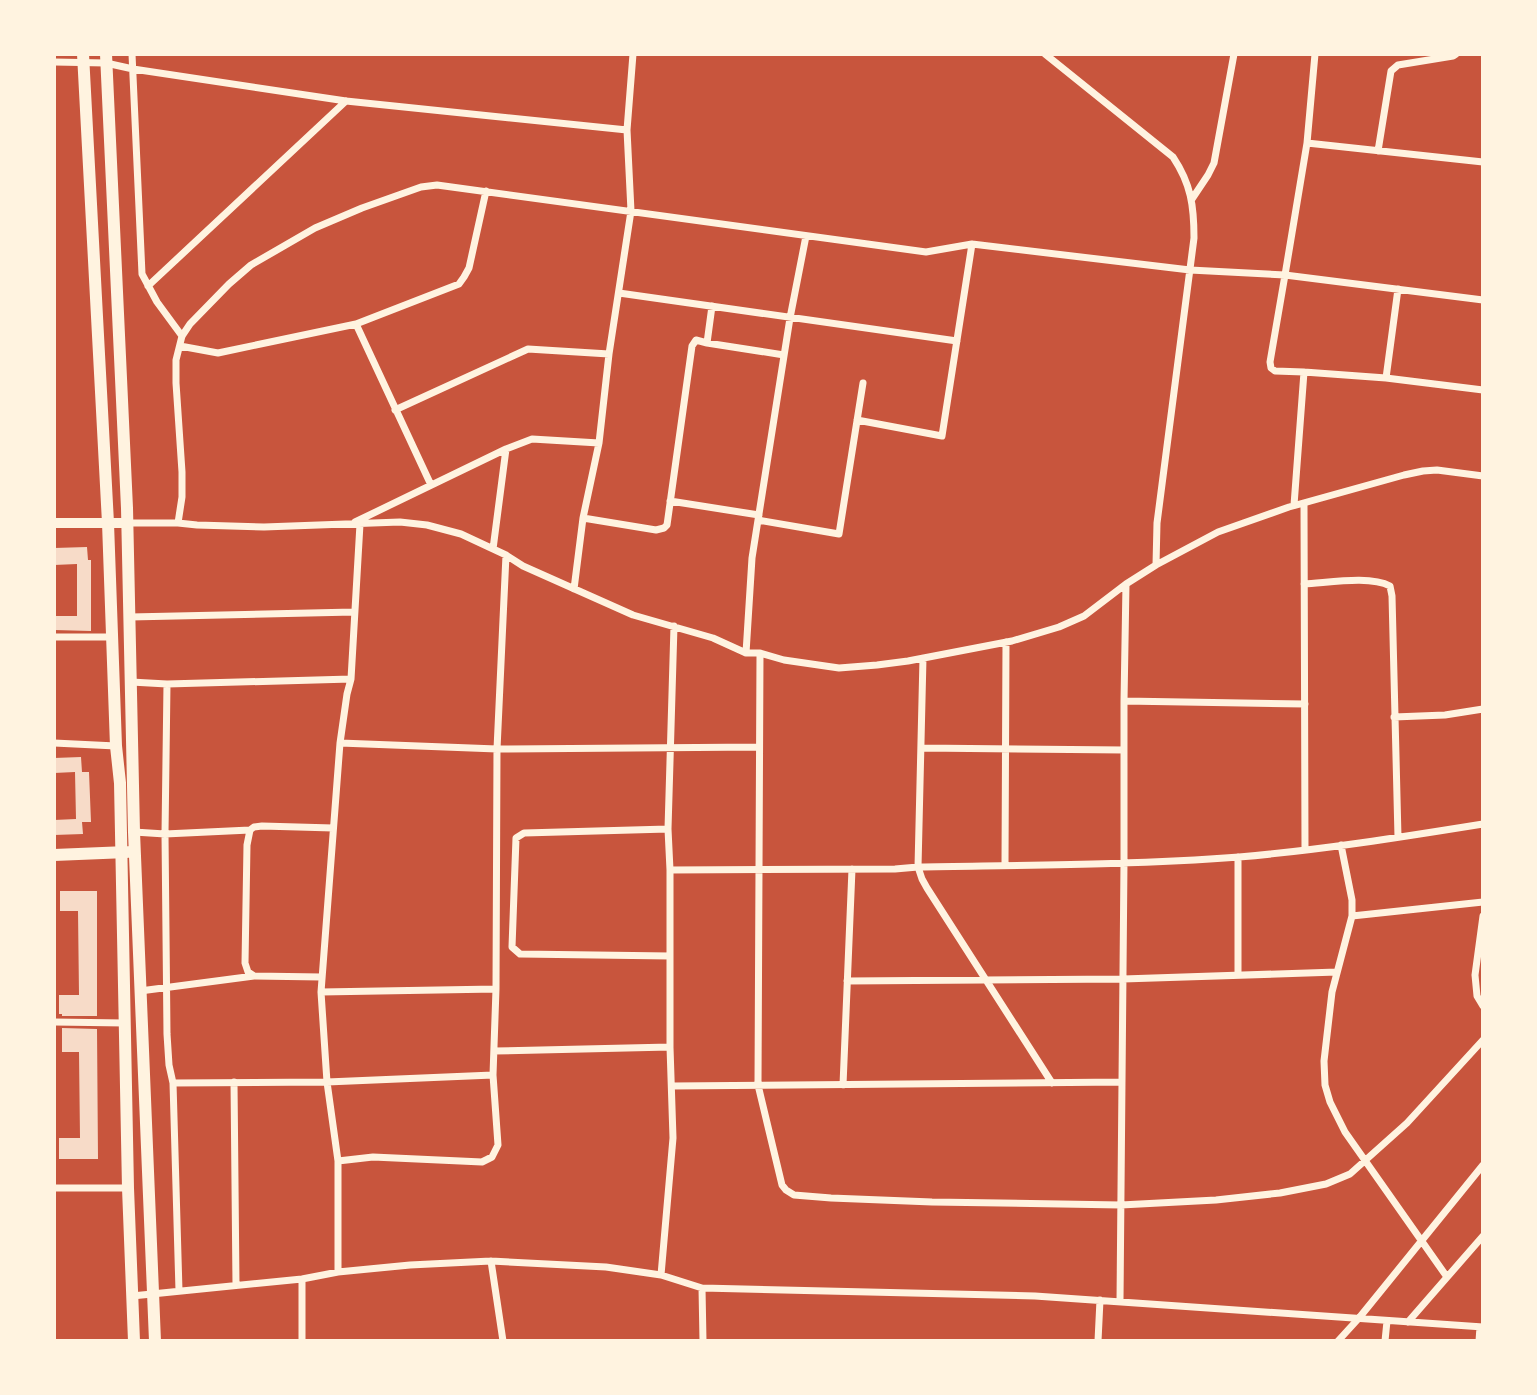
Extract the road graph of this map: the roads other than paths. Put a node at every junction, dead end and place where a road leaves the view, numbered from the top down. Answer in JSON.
{"nodes":[{"id":1,"x":132,"y":54,"type":"edge"},
{"id":2,"x":633,"y":54,"type":"edge"},
{"id":3,"x":1045,"y":54,"type":"edge"},
{"id":4,"x":1234,"y":54,"type":"edge"},
{"id":5,"x":1315,"y":54,"type":"edge"},
{"id":6,"x":1456,"y":54,"type":"edge"},
{"id":7,"x":83,"y":58,"type":"edge"},
{"id":8,"x":57,"y":59,"type":"edge"},
{"id":9,"x":106,"y":59,"type":"edge"},
{"id":10,"x":132,"y":69,"type":"junction"},
{"id":11,"x":346,"y":101,"type":"junction"},
{"id":12,"x":626,"y":130,"type":"junction"},
{"id":13,"x":1307,"y":143,"type":"junction"},
{"id":14,"x":1378,"y":151,"type":"junction"},
{"id":15,"x":1483,"y":162,"type":"edge"},
{"id":16,"x":486,"y":191,"type":"junction"},
{"id":17,"x":1192,"y":199,"type":"junction"},
{"id":18,"x":631,"y":211,"type":"junction"},
{"id":19,"x":806,"y":236,"type":"junction"},
{"id":20,"x":972,"y":244,"type":"junction"},
{"id":21,"x":1190,"y":270,"type":"junction"},
{"id":22,"x":1284,"y":275,"type":"junction"},
{"id":23,"x":148,"y":286,"type":"junction"},
{"id":24,"x":1398,"y":289,"type":"junction"},
{"id":25,"x":619,"y":293,"type":"junction"},
{"id":26,"x":1483,"y":300,"type":"edge"},
{"id":27,"x":712,"y":306,"type":"junction"},
{"id":28,"x":790,"y":318,"type":"junction"},
{"id":29,"x":356,"y":324,"type":"junction"},
{"id":30,"x":182,"y":336,"type":"junction"},
{"id":31,"x":957,"y":341,"type":"junction"},
{"id":32,"x":707,"y":343,"type":"junction"},
{"id":33,"x":180,"y":346,"type":"junction"},
{"id":34,"x":609,"y":354,"type":"junction"},
{"id":35,"x":784,"y":355,"type":"junction"},
{"id":36,"x":1304,"y":372,"type":"junction"},
{"id":37,"x":1386,"y":378,"type":"junction"},
{"id":38,"x":863,"y":383,"type":"dead end"},
{"id":39,"x":1483,"y":390,"type":"edge"},
{"id":40,"x":395,"y":410,"type":"junction"},
{"id":41,"x":857,"y":420,"type":"junction"},
{"id":42,"x":599,"y":443,"type":"junction"},
{"id":43,"x":506,"y":449,"type":"junction"},
{"id":44,"x":1483,"y":477,"type":"edge"},
{"id":45,"x":431,"y":485,"type":"junction"},
{"id":46,"x":670,"y":501,"type":"junction"},
{"id":47,"x":1304,"y":503,"type":"junction"},
{"id":48,"x":1294,"y":505,"type":"junction"},
{"id":49,"x":583,"y":518,"type":"junction"},
{"id":50,"x":759,"y":518,"type":"junction"},
{"id":51,"x":54,"y":523,"type":"edge"},
{"id":52,"x":108,"y":523,"type":"junction"},
{"id":53,"x":128,"y":523,"type":"junction"},
{"id":54,"x":178,"y":523,"type":"junction"},
{"id":55,"x":351,"y":523,"type":"junction"},
{"id":56,"x":360,"y":524,"type":"junction"},
{"id":57,"x":493,"y":549,"type":"junction"},
{"id":58,"x":506,"y":555,"type":"junction"},
{"id":59,"x":1156,"y":565,"type":"junction"},
{"id":60,"x":1126,"y":584,"type":"junction"},
{"id":61,"x":1304,"y":584,"type":"junction"},
{"id":62,"x":575,"y":589,"type":"junction"},
{"id":63,"x":354,"y":612,"type":"junction"},
{"id":64,"x":130,"y":617,"type":"junction"},
{"id":65,"x":674,"y":626,"type":"junction"},
{"id":66,"x":54,"y":637,"type":"edge"},
{"id":67,"x":112,"y":637,"type":"junction"},
{"id":68,"x":1006,"y":642,"type":"junction"},
{"id":69,"x":746,"y":653,"type":"junction"},
{"id":70,"x":760,"y":653,"type":"junction"},
{"id":71,"x":923,"y":658,"type":"junction"},
{"id":72,"x":351,"y":679,"type":"junction"},
{"id":73,"x":131,"y":682,"type":"junction"},
{"id":74,"x":167,"y":684,"type":"junction"},
{"id":75,"x":1124,"y":701,"type":"junction"},
{"id":76,"x":1305,"y":704,"type":"junction"},
{"id":77,"x":1483,"y":709,"type":"edge"},
{"id":78,"x":1394,"y":717,"type":"junction"},
{"id":79,"x":54,"y":743,"type":"edge"},
{"id":80,"x":340,"y":743,"type":"junction"},
{"id":81,"x":116,"y":746,"type":"junction"},
{"id":82,"x":759,"y":747,"type":"junction"},
{"id":83,"x":671,"y":748,"type":"junction"},
{"id":84,"x":921,"y":748,"type":"junction"},
{"id":85,"x":497,"y":749,"type":"junction"},
{"id":86,"x":1005,"y":749,"type":"junction"},
{"id":87,"x":1124,"y":750,"type":"junction"},
{"id":88,"x":1483,"y":824,"type":"edge"},
{"id":89,"x":333,"y":828,"type":"junction"},
{"id":90,"x":668,"y":829,"type":"junction"},
{"id":91,"x":250,"y":830,"type":"junction"},
{"id":92,"x":134,"y":832,"type":"junction"},
{"id":93,"x":165,"y":834,"type":"junction"},
{"id":94,"x":1398,"y":837,"type":"junction"},
{"id":95,"x":1341,"y":845,"type":"junction"},
{"id":96,"x":1305,"y":850,"type":"junction"},
{"id":97,"x":128,"y":852,"type":"junction"},
{"id":98,"x":54,"y":855,"type":"edge"},
{"id":99,"x":1238,"y":857,"type":"junction"},
{"id":100,"x":1124,"y":862,"type":"junction"},
{"id":101,"x":1005,"y":865,"type":"junction"},
{"id":102,"x":918,"y":867,"type":"junction"},
{"id":103,"x":759,"y":869,"type":"junction"},
{"id":104,"x":852,"y":869,"type":"junction"},
{"id":105,"x":670,"y":870,"type":"junction"},
{"id":106,"x":1483,"y":902,"type":"edge"},
{"id":107,"x":1352,"y":916,"type":"junction"},
{"id":108,"x":1483,"y":916,"type":"edge"},
{"id":109,"x":670,"y":956,"type":"junction"},
{"id":110,"x":1337,"y":972,"type":"junction"},
{"id":111,"x":1238,"y":975,"type":"junction"},
{"id":112,"x":254,"y":976,"type":"junction"},
{"id":113,"x":321,"y":977,"type":"junction"},
{"id":114,"x":985,"y":979,"type":"junction"},
{"id":115,"x":1123,"y":979,"type":"junction"},
{"id":116,"x":847,"y":981,"type":"junction"},
{"id":117,"x":167,"y":988,"type":"junction"},
{"id":118,"x":496,"y":989,"type":"junction"},
{"id":119,"x":140,"y":991,"type":"junction"},
{"id":120,"x":321,"y":992,"type":"junction"},
{"id":121,"x":1483,"y":1006,"type":"edge"},
{"id":122,"x":54,"y":1022,"type":"edge"},
{"id":123,"x":125,"y":1023,"type":"junction"},
{"id":124,"x":1483,"y":1040,"type":"edge"},
{"id":125,"x":670,"y":1048,"type":"junction"},
{"id":126,"x":494,"y":1051,"type":"junction"},
{"id":127,"x":493,"y":1075,"type":"junction"},
{"id":128,"x":234,"y":1082,"type":"junction"},
{"id":129,"x":327,"y":1082,"type":"junction"},
{"id":130,"x":1122,"y":1082,"type":"junction"},
{"id":131,"x":173,"y":1083,"type":"junction"},
{"id":132,"x":1052,"y":1083,"type":"junction"},
{"id":133,"x":758,"y":1085,"type":"junction"},
{"id":134,"x":843,"y":1085,"type":"junction"},
{"id":135,"x":672,"y":1086,"type":"junction"},
{"id":136,"x":1365,"y":1160,"type":"junction"},
{"id":137,"x":338,"y":1161,"type":"junction"},
{"id":138,"x":1483,"y":1165,"type":"edge"},
{"id":139,"x":54,"y":1188,"type":"edge"},
{"id":140,"x":128,"y":1188,"type":"junction"},
{"id":141,"x":1121,"y":1205,"type":"junction"},
{"id":142,"x":1483,"y":1236,"type":"edge"},
{"id":143,"x":1421,"y":1241,"type":"junction"},
{"id":144,"x":491,"y":1261,"type":"junction"},
{"id":145,"x":338,"y":1272,"type":"junction"},
{"id":146,"x":661,"y":1275,"type":"junction"},
{"id":147,"x":1447,"y":1277,"type":"junction"},
{"id":148,"x":302,"y":1279,"type":"junction"},
{"id":149,"x":236,"y":1285,"type":"junction"},
{"id":150,"x":702,"y":1288,"type":"junction"},
{"id":151,"x":178,"y":1291,"type":"junction"},
{"id":152,"x":152,"y":1294,"type":"junction"},
{"id":153,"x":132,"y":1296,"type":"junction"},
{"id":154,"x":1100,"y":1300,"type":"junction"},
{"id":155,"x":1119,"y":1301,"type":"junction"},
{"id":156,"x":1359,"y":1318,"type":"junction"},
{"id":157,"x":1387,"y":1321,"type":"junction"},
{"id":158,"x":1408,"y":1322,"type":"junction"},
{"id":159,"x":1481,"y":1327,"type":"edge"},
{"id":160,"x":134,"y":1341,"type":"edge"},
{"id":161,"x":155,"y":1341,"type":"edge"},
{"id":162,"x":302,"y":1341,"type":"edge"},
{"id":163,"x":503,"y":1341,"type":"edge"},
{"id":164,"x":703,"y":1341,"type":"edge"},
{"id":165,"x":1098,"y":1341,"type":"edge"},
{"id":166,"x":1338,"y":1341,"type":"edge"},
{"id":167,"x":1385,"y":1341,"type":"edge"},
{"id":168,"x":1479,"y":1341,"type":"edge"}],
"edges":[{"from":1,"to":10,"type":"street"},
{"from":2,"to":12,"type":"street"},
{"from":3,"to":17,"type":"street"},
{"from":4,"to":17,"type":"street"},
{"from":5,"to":13,"type":"street"},
{"from":6,"to":14,"type":"street"},
{"from":7,"to":8,"type":"street"},
{"from":7,"to":9,"type":"street"},
{"from":7,"to":52,"type":"main road"},
{"from":9,"to":10,"type":"street"},
{"from":9,"to":53,"type":"main road"},
{"from":10,"to":11,"type":"street"},
{"from":10,"to":23,"type":"street"},
{"from":11,"to":12,"type":"street"},
{"from":11,"to":23,"type":"street"},
{"from":12,"to":18,"type":"street"},
{"from":13,"to":14,"type":"street"},
{"from":13,"to":22,"type":"street"},
{"from":14,"to":15,"type":"street"},
{"from":16,"to":18,"type":"street"},
{"from":16,"to":29,"type":"street"},
{"from":16,"to":30,"type":"street"},
{"from":17,"to":21,"type":"street"},
{"from":18,"to":19,"type":"street"},
{"from":18,"to":25,"type":"street"},
{"from":19,"to":20,"type":"street"},
{"from":19,"to":28,"type":"street"},
{"from":20,"to":21,"type":"street"},
{"from":20,"to":31,"type":"street"},
{"from":21,"to":22,"type":"street"},
{"from":21,"to":59,"type":"street"},
{"from":22,"to":24,"type":"street"},
{"from":22,"to":36,"type":"street"},
{"from":23,"to":30,"type":"street"},
{"from":24,"to":26,"type":"street"},
{"from":24,"to":37,"type":"street"},
{"from":25,"to":27,"type":"street"},
{"from":25,"to":34,"type":"street"},
{"from":27,"to":28,"type":"street"},
{"from":27,"to":32,"type":"street"},
{"from":28,"to":31,"type":"street"},
{"from":28,"to":35,"type":"street"},
{"from":29,"to":33,"type":"street"},
{"from":29,"to":40,"type":"street"},
{"from":30,"to":33,"type":"street"},
{"from":31,"to":41,"type":"street"},
{"from":32,"to":35,"type":"street"},
{"from":32,"to":46,"type":"street"},
{"from":33,"to":54,"type":"street"},
{"from":34,"to":40,"type":"street"},
{"from":34,"to":42,"type":"street"},
{"from":35,"to":50,"type":"street"},
{"from":36,"to":37,"type":"street"},
{"from":36,"to":48,"type":"street"},
{"from":37,"to":39,"type":"street"},
{"from":38,"to":41,"type":"street"},
{"from":40,"to":45,"type":"street"},
{"from":41,"to":50,"type":"street"},
{"from":42,"to":43,"type":"street"},
{"from":42,"to":49,"type":"street"},
{"from":43,"to":45,"type":"street"},
{"from":43,"to":57,"type":"street"},
{"from":44,"to":47,"type":"street"},
{"from":45,"to":55,"type":"street"},
{"from":46,"to":49,"type":"street"},
{"from":46,"to":50,"type":"street"},
{"from":47,"to":48,"type":"street"},
{"from":47,"to":61,"type":"street"},
{"from":48,"to":59,"type":"street"},
{"from":49,"to":62,"type":"street"},
{"from":50,"to":69,"type":"street"},
{"from":51,"to":52,"type":"street"},
{"from":52,"to":53,"type":"street"},
{"from":52,"to":67,"type":"main road"},
{"from":53,"to":54,"type":"street"},
{"from":53,"to":64,"type":"main road"},
{"from":54,"to":55,"type":"street"},
{"from":55,"to":56,"type":"street"},
{"from":56,"to":57,"type":"street"},
{"from":56,"to":63,"type":"street"},
{"from":57,"to":58,"type":"street"},
{"from":58,"to":62,"type":"street"},
{"from":58,"to":85,"type":"street"},
{"from":59,"to":60,"type":"street"},
{"from":60,"to":68,"type":"street"},
{"from":60,"to":75,"type":"street"},
{"from":61,"to":76,"type":"street"},
{"from":61,"to":78,"type":"street"},
{"from":62,"to":65,"type":"street"},
{"from":63,"to":64,"type":"street"},
{"from":63,"to":72,"type":"street"},
{"from":64,"to":73,"type":"main road"},
{"from":65,"to":69,"type":"street"},
{"from":65,"to":83,"type":"street"},
{"from":66,"to":67,"type":"street"},
{"from":67,"to":81,"type":"main road"},
{"from":68,"to":71,"type":"street"},
{"from":68,"to":86,"type":"street"},
{"from":69,"to":70,"type":"street"},
{"from":70,"to":71,"type":"street"},
{"from":70,"to":82,"type":"street"},
{"from":71,"to":84,"type":"street"},
{"from":72,"to":74,"type":"street"},
{"from":72,"to":80,"type":"street"},
{"from":73,"to":74,"type":"street"},
{"from":73,"to":92,"type":"main road"},
{"from":74,"to":93,"type":"street"},
{"from":75,"to":76,"type":"street"},
{"from":75,"to":87,"type":"street"},
{"from":76,"to":96,"type":"street"},
{"from":77,"to":78,"type":"street"},
{"from":78,"to":94,"type":"street"},
{"from":79,"to":81,"type":"street"},
{"from":80,"to":85,"type":"street"},
{"from":80,"to":89,"type":"street"},
{"from":81,"to":97,"type":"main road"},
{"from":82,"to":83,"type":"street"},
{"from":82,"to":103,"type":"street"},
{"from":83,"to":85,"type":"street"},
{"from":83,"to":90,"type":"street"},
{"from":84,"to":86,"type":"street"},
{"from":84,"to":102,"type":"street"},
{"from":85,"to":118,"type":"street"},
{"from":86,"to":87,"type":"street"},
{"from":86,"to":101,"type":"street"},
{"from":87,"to":100,"type":"street"},
{"from":88,"to":94,"type":"street"},
{"from":89,"to":91,"type":"street"},
{"from":89,"to":113,"type":"street"},
{"from":90,"to":105,"type":"street"},
{"from":90,"to":109,"type":"street"},
{"from":91,"to":93,"type":"street"},
{"from":91,"to":112,"type":"street"},
{"from":92,"to":93,"type":"street"},
{"from":92,"to":97,"type":"main road"},
{"from":93,"to":117,"type":"street"},
{"from":94,"to":95,"type":"street"},
{"from":95,"to":96,"type":"street"},
{"from":95,"to":107,"type":"street"},
{"from":96,"to":99,"type":"street"},
{"from":97,"to":98,"type":"main road"},
{"from":97,"to":119,"type":"main road"},
{"from":97,"to":123,"type":"main road"},
{"from":99,"to":100,"type":"street"},
{"from":99,"to":111,"type":"street"},
{"from":100,"to":101,"type":"street"},
{"from":100,"to":115,"type":"street"},
{"from":101,"to":102,"type":"street"},
{"from":102,"to":104,"type":"street"},
{"from":102,"to":114,"type":"street"},
{"from":103,"to":104,"type":"street"},
{"from":103,"to":105,"type":"street"},
{"from":103,"to":133,"type":"street"},
{"from":104,"to":116,"type":"street"},
{"from":105,"to":109,"type":"street"},
{"from":106,"to":107,"type":"street"},
{"from":107,"to":110,"type":"street"},
{"from":108,"to":121,"type":"street"},
{"from":109,"to":125,"type":"street"},
{"from":110,"to":111,"type":"street"},
{"from":110,"to":136,"type":"street"},
{"from":111,"to":115,"type":"street"},
{"from":112,"to":113,"type":"street"},
{"from":112,"to":117,"type":"street"},
{"from":113,"to":120,"type":"street"},
{"from":114,"to":115,"type":"street"},
{"from":114,"to":116,"type":"street"},
{"from":114,"to":132,"type":"street"},
{"from":115,"to":130,"type":"street"},
{"from":116,"to":134,"type":"street"},
{"from":117,"to":119,"type":"street"},
{"from":117,"to":131,"type":"street"},
{"from":118,"to":120,"type":"street"},
{"from":118,"to":126,"type":"street"},
{"from":119,"to":152,"type":"main road"},
{"from":120,"to":129,"type":"street"},
{"from":122,"to":123,"type":"street"},
{"from":123,"to":140,"type":"main road"},
{"from":124,"to":136,"type":"street"},
{"from":125,"to":126,"type":"street"},
{"from":125,"to":135,"type":"street"},
{"from":126,"to":127,"type":"street"},
{"from":127,"to":129,"type":"street"},
{"from":127,"to":137,"type":"street"},
{"from":128,"to":129,"type":"street"},
{"from":128,"to":131,"type":"street"},
{"from":128,"to":149,"type":"street"},
{"from":129,"to":137,"type":"street"},
{"from":130,"to":132,"type":"street"},
{"from":130,"to":141,"type":"street"},
{"from":131,"to":151,"type":"street"},
{"from":132,"to":134,"type":"street"},
{"from":133,"to":134,"type":"street"},
{"from":133,"to":135,"type":"street"},
{"from":133,"to":141,"type":"street"},
{"from":135,"to":146,"type":"street"},
{"from":136,"to":141,"type":"street"},
{"from":136,"to":143,"type":"street"},
{"from":137,"to":145,"type":"street"},
{"from":138,"to":143,"type":"street"},
{"from":139,"to":140,"type":"street"},
{"from":140,"to":153,"type":"main road"},
{"from":141,"to":155,"type":"street"},
{"from":142,"to":147,"type":"street"},
{"from":143,"to":147,"type":"street"},
{"from":143,"to":156,"type":"street"},
{"from":144,"to":145,"type":"street"},
{"from":144,"to":146,"type":"street"},
{"from":144,"to":163,"type":"street"},
{"from":145,"to":148,"type":"street"},
{"from":146,"to":150,"type":"street"},
{"from":147,"to":158,"type":"street"},
{"from":148,"to":149,"type":"street"},
{"from":148,"to":162,"type":"street"},
{"from":149,"to":151,"type":"street"},
{"from":150,"to":154,"type":"street"},
{"from":150,"to":164,"type":"street"},
{"from":151,"to":152,"type":"street"},
{"from":152,"to":153,"type":"street"},
{"from":152,"to":161,"type":"main road"},
{"from":153,"to":160,"type":"main road"},
{"from":154,"to":155,"type":"street"},
{"from":154,"to":165,"type":"street"},
{"from":155,"to":156,"type":"street"},
{"from":156,"to":157,"type":"street"},
{"from":156,"to":166,"type":"street"},
{"from":157,"to":158,"type":"street"},
{"from":157,"to":167,"type":"street"},
{"from":158,"to":159,"type":"street"},
{"from":159,"to":168,"type":"street"}]}
